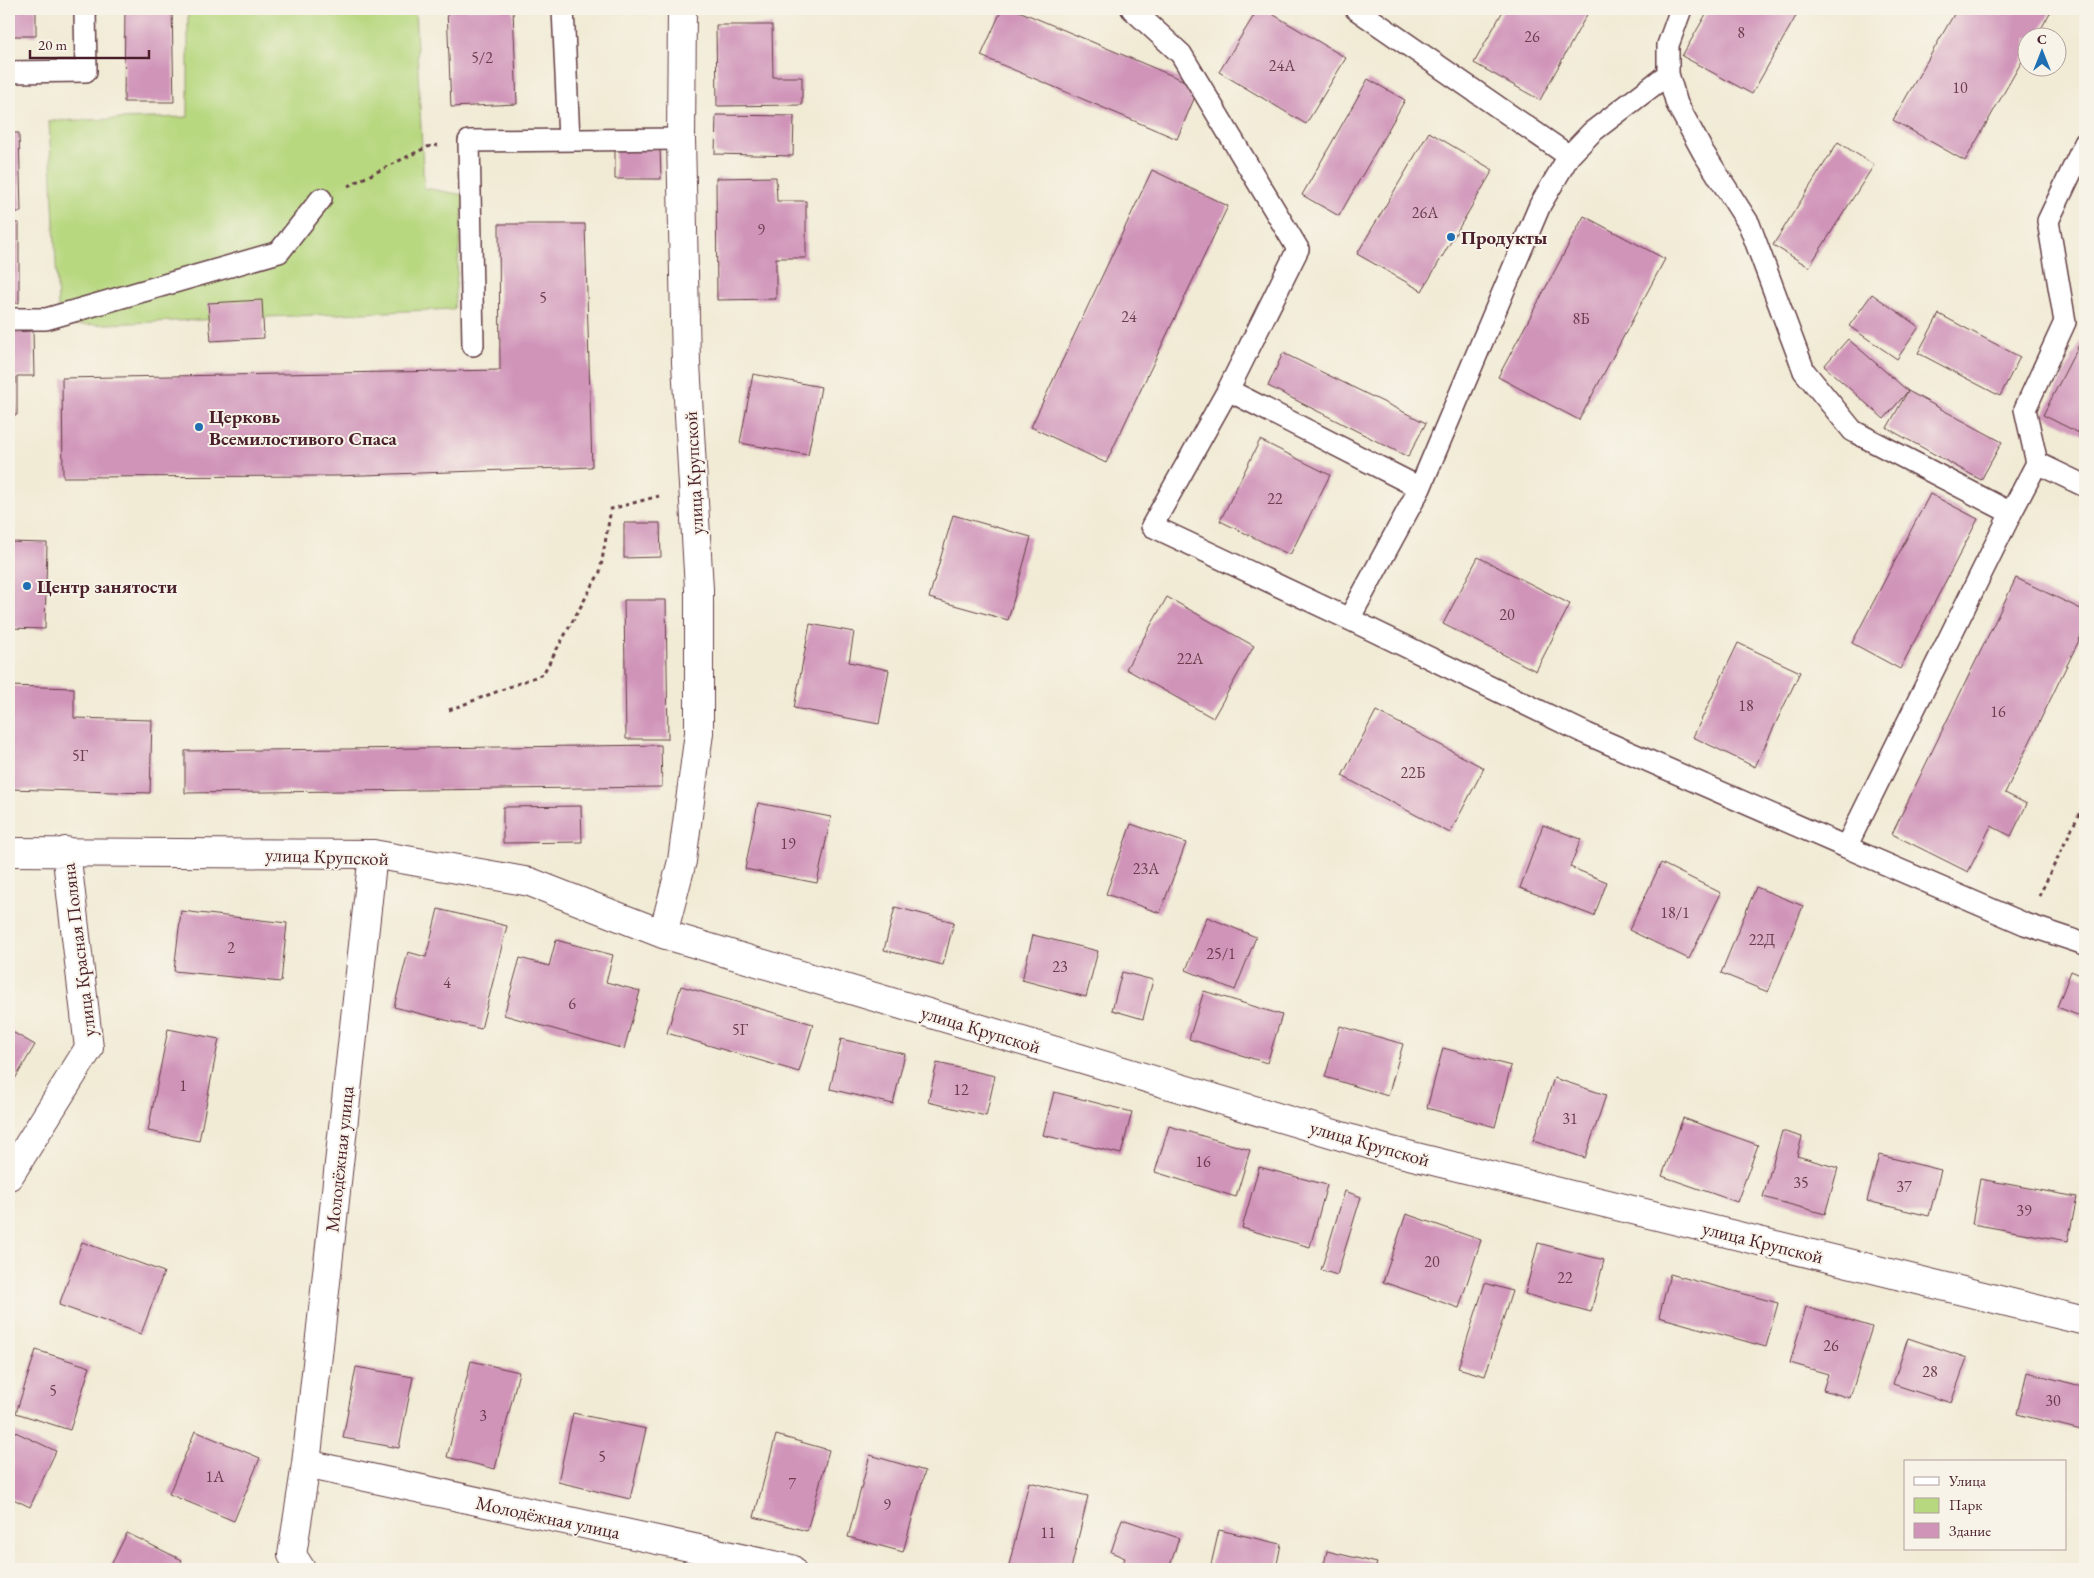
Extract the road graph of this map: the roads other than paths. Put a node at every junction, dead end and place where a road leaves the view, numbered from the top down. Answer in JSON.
{"nodes":[{"id":1,"x":84,"y":9,"type":"edge"},
{"id":2,"x":563,"y":9,"type":"edge"},
{"id":3,"x":682,"y":9,"type":"edge"},
{"id":4,"x":1132,"y":9,"type":"edge"},
{"id":5,"x":1356,"y":9,"type":"edge"},
{"id":6,"x":1681,"y":9,"type":"edge"},
{"id":7,"x":9,"y":72,"type":"edge"},
{"id":8,"x":1668,"y":74,"type":"junction"},
{"id":9,"x":569,"y":138,"type":"junction"},
{"id":10,"x":681,"y":139,"type":"junction"},
{"id":11,"x":2085,"y":142,"type":"edge"},
{"id":12,"x":1569,"y":156,"type":"junction"},
{"id":13,"x":321,"y":199,"type":"road end"},
{"id":14,"x":9,"y":320,"type":"edge"},
{"id":15,"x":473,"y":345,"type":"dead end"},
{"id":16,"x":1228,"y":390,"type":"junction"},
{"id":17,"x":2037,"y":463,"type":"junction"},
{"id":18,"x":2085,"y":486,"type":"edge"},
{"id":19,"x":1420,"y":488,"type":"junction"},
{"id":20,"x":2011,"y":513,"type":"junction"},
{"id":21,"x":1349,"y":619,"type":"junction"},
{"id":22,"x":1846,"y":847,"type":"junction"},
{"id":23,"x":66,"y":851,"type":"junction"},
{"id":24,"x":9,"y":852,"type":"edge"},
{"id":25,"x":373,"y":854,"type":"junction"},
{"id":26,"x":663,"y":934,"type":"junction"},
{"id":27,"x":2085,"y":944,"type":"edge"},
{"id":28,"x":9,"y":1176,"type":"edge"},
{"id":29,"x":2085,"y":1321,"type":"edge"},
{"id":30,"x":306,"y":1464,"type":"junction"},
{"id":31,"x":301,"y":1569,"type":"edge"},
{"id":32,"x":791,"y":1569,"type":"edge"}],
"edges":[{"from":1,"to":7,"type":"lane"},
{"from":2,"to":9,"type":"lane"},
{"from":3,"to":10,"type":"street","name":"улица Крупской"},
{"from":4,"to":16,"type":"lane"},
{"from":5,"to":12,"type":"lane"},
{"from":6,"to":8,"type":"lane"},
{"from":8,"to":12,"type":"lane"},
{"from":8,"to":20,"type":"lane"},
{"from":9,"to":10,"type":"lane"},
{"from":9,"to":15,"type":"lane"},
{"from":10,"to":26,"type":"street","name":"улица Крупской"},
{"from":11,"to":17,"type":"lane"},
{"from":12,"to":19,"type":"lane"},
{"from":13,"to":14,"type":"lane"},
{"from":16,"to":19,"type":"lane"},
{"from":16,"to":21,"type":"lane"},
{"from":17,"to":18,"type":"lane"},
{"from":17,"to":20,"type":"lane"},
{"from":19,"to":21,"type":"lane"},
{"from":20,"to":22,"type":"lane"},
{"from":21,"to":22,"type":"lane"},
{"from":22,"to":27,"type":"lane"},
{"from":23,"to":24,"type":"street","name":"улица Крупской"},
{"from":23,"to":25,"type":"street","name":"улица Крупской"},
{"from":23,"to":28,"type":"street","name":"улица Красная Поляна"},
{"from":25,"to":26,"type":"street","name":"улица Крупской"},
{"from":25,"to":30,"type":"street","name":"Молодёжная улица"},
{"from":26,"to":29,"type":"street","name":"улица Крупской"},
{"from":30,"to":31,"type":"street","name":"Молодёжная улица"},
{"from":30,"to":32,"type":"street","name":"Молодёжная улица"}]}
